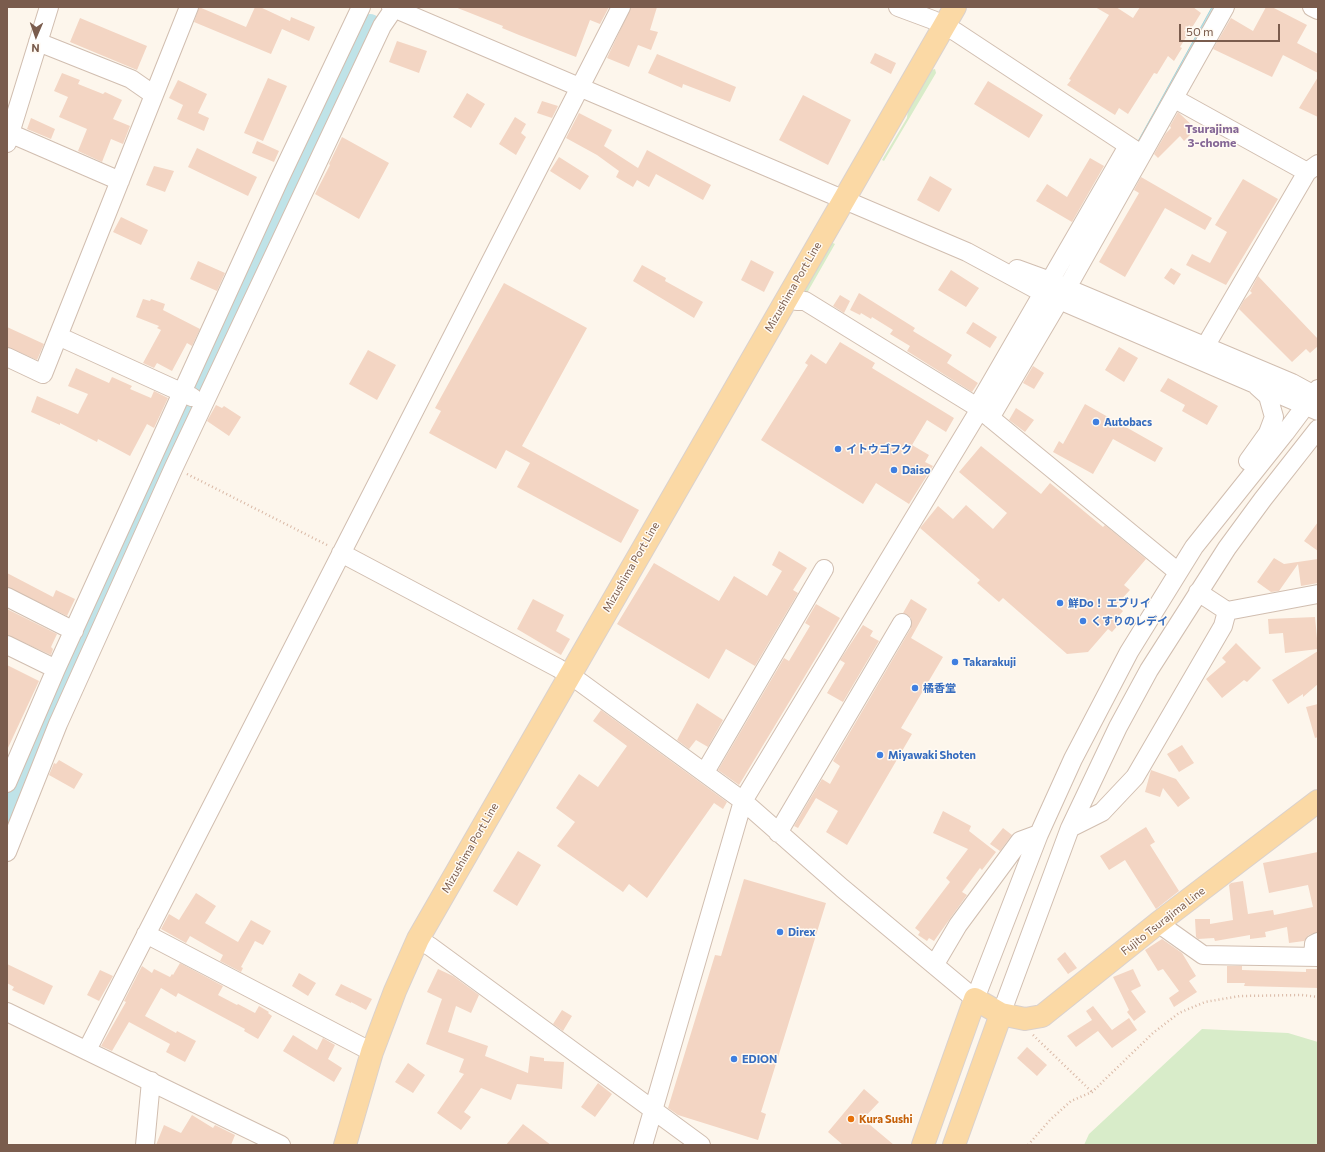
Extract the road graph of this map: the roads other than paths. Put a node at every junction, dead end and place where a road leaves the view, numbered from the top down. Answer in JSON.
{"nodes":[{"id":1,"x":49,"y":7,"type":"edge"},
{"id":2,"x":189,"y":7,"type":"edge"},
{"id":3,"x":361,"y":7,"type":"edge"},
{"id":4,"x":394,"y":7,"type":"edge"},
{"id":5,"x":621,"y":7,"type":"edge"},
{"id":6,"x":898,"y":7,"type":"edge"},
{"id":7,"x":955,"y":7,"type":"edge"},
{"id":8,"x":1312,"y":7,"type":"edge"},
{"id":9,"x":1216,"y":10,"type":"edge"},
{"id":10,"x":1318,"y":10,"type":"edge"},
{"id":11,"x":944,"y":26,"type":"junction"},
{"id":12,"x":38,"y":42,"type":"junction"},
{"id":13,"x":581,"y":88,"type":"junction"},
{"id":14,"x":154,"y":95,"type":"junction"},
{"id":15,"x":14,"y":98,"type":"edge"},
{"id":16,"x":1175,"y":99,"type":"junction"},
{"id":17,"x":8,"y":136,"type":"edge"},
{"id":18,"x":1135,"y":150,"type":"junction"},
{"id":19,"x":1313,"y":168,"type":"edge"},
{"id":20,"x":120,"y":181,"type":"junction"},
{"id":21,"x":289,"y":188,"type":"junction"},
{"id":22,"x":844,"y":199,"type":"junction"},
{"id":23,"x":1055,"y":291,"type":"junction"},
{"id":24,"x":788,"y":296,"type":"junction"},
{"id":25,"x":58,"y":336,"type":"junction"},
{"id":26,"x":1201,"y":353,"type":"junction"},
{"id":27,"x":7,"y":357,"type":"edge"},
{"id":28,"x":1253,"y":383,"type":"junction"},
{"id":29,"x":193,"y":398,"type":"junction"},
{"id":30,"x":1315,"y":400,"type":"edge"},
{"id":31,"x":982,"y":412,"type":"junction"},
{"id":32,"x":1318,"y":429,"type":"edge"},
{"id":33,"x":1223,"y":511,"type":"junction"},
{"id":34,"x":341,"y":553,"type":"junction"},
{"id":35,"x":824,"y":569,"type":"dead end"},
{"id":36,"x":1178,"y":572,"type":"junction"},
{"id":37,"x":1198,"y":592,"type":"junction"},
{"id":38,"x":1318,"y":594,"type":"edge"},
{"id":39,"x":103,"y":596,"type":"junction"},
{"id":40,"x":7,"y":597,"type":"edge"},
{"id":41,"x":1227,"y":611,"type":"junction"},
{"id":42,"x":902,"y":623,"type":"dead end"},
{"id":43,"x":74,"y":630,"type":"junction"},
{"id":44,"x":7,"y":645,"type":"edge"},
{"id":45,"x":56,"y":669,"type":"junction"},
{"id":46,"x":569,"y":675,"type":"junction"},
{"id":47,"x":14,"y":748,"type":"edge"},
{"id":48,"x":705,"y":772,"type":"junction"},
{"id":49,"x":7,"y":783,"type":"edge"},
{"id":50,"x":1318,"y":801,"type":"edge"},
{"id":51,"x":746,"y":804,"type":"junction"},
{"id":52,"x":1070,"y":828,"type":"junction"},
{"id":53,"x":778,"y":833,"type":"junction"},
{"id":54,"x":1039,"y":834,"type":"junction"},
{"id":55,"x":7,"y":852,"type":"edge"},
{"id":56,"x":1158,"y":924,"type":"junction"},
{"id":57,"x":146,"y":934,"type":"junction"},
{"id":58,"x":418,"y":939,"type":"junction"},
{"id":59,"x":1316,"y":952,"type":"edge"},
{"id":60,"x":934,"y":964,"type":"junction"},
{"id":61,"x":975,"y":999,"type":"junction"},
{"id":62,"x":7,"y":1012,"type":"edge"},
{"id":63,"x":1001,"y":1014,"type":"junction"},
{"id":64,"x":87,"y":1050,"type":"junction"},
{"id":65,"x":372,"y":1052,"type":"junction"},
{"id":66,"x":151,"y":1081,"type":"junction"},
{"id":67,"x":655,"y":1111,"type":"junction"},
{"id":68,"x":145,"y":1145,"type":"edge"},
{"id":69,"x":281,"y":1145,"type":"edge"},
{"id":70,"x":345,"y":1145,"type":"edge"},
{"id":71,"x":643,"y":1145,"type":"edge"},
{"id":72,"x":701,"y":1145,"type":"edge"},
{"id":73,"x":923,"y":1145,"type":"edge"},
{"id":74,"x":954,"y":1145,"type":"edge"}],
"edges":[{"from":1,"to":12,"type":"street"},
{"from":2,"to":14,"type":"street"},
{"from":3,"to":21,"type":"street"},
{"from":4,"to":13,"type":"street"},
{"from":4,"to":21,"type":"street"},
{"from":5,"to":13,"type":"street"},
{"from":6,"to":11,"type":"street"},
{"from":7,"to":11,"type":"main road","name":"Mizushima Port Line"},
{"from":8,"to":10,"type":"street"},
{"from":9,"to":16,"type":"street"},
{"from":11,"to":18,"type":"street"},
{"from":11,"to":22,"type":"main road","name":"Mizushima Port Line"},
{"from":12,"to":14,"type":"street"},
{"from":12,"to":15,"type":"street"},
{"from":13,"to":22,"type":"street"},
{"from":13,"to":34,"type":"street"},
{"from":14,"to":20,"type":"street"},
{"from":15,"to":17,"type":"street"},
{"from":16,"to":18,"type":"street"},
{"from":16,"to":19,"type":"street"},
{"from":17,"to":20,"type":"street"},
{"from":18,"to":23,"type":"street"},
{"from":19,"to":26,"type":"street"},
{"from":20,"to":25,"type":"street"},
{"from":21,"to":29,"type":"street"},
{"from":21,"to":29,"type":"street"},
{"from":22,"to":23,"type":"street"},
{"from":22,"to":24,"type":"main road","name":"Mizushima Port Line"},
{"from":23,"to":26,"type":"street"},
{"from":23,"to":31,"type":"street"},
{"from":24,"to":31,"type":"street"},
{"from":24,"to":46,"type":"main road","name":"Mizushima Port Line"},
{"from":25,"to":27,"type":"street"},
{"from":25,"to":29,"type":"street"},
{"from":26,"to":28,"type":"street"},
{"from":26,"to":30,"type":"street"},
{"from":28,"to":30,"type":"street"},
{"from":28,"to":33,"type":"street"},
{"from":29,"to":39,"type":"street"},
{"from":29,"to":39,"type":"street"},
{"from":30,"to":33,"type":"street"},
{"from":31,"to":36,"type":"street"},
{"from":31,"to":51,"type":"street"},
{"from":32,"to":37,"type":"street"},
{"from":33,"to":36,"type":"street"},
{"from":34,"to":46,"type":"street"},
{"from":34,"to":57,"type":"street"},
{"from":35,"to":48,"type":"street"},
{"from":36,"to":54,"type":"street"},
{"from":37,"to":41,"type":"street"},
{"from":37,"to":52,"type":"street"},
{"from":38,"to":41,"type":"street"},
{"from":39,"to":43,"type":"street"},
{"from":39,"to":55,"type":"street"},
{"from":40,"to":43,"type":"street"},
{"from":41,"to":52,"type":"street"},
{"from":42,"to":53,"type":"street"},
{"from":43,"to":45,"type":"street"},
{"from":44,"to":45,"type":"street"},
{"from":45,"to":47,"type":"street"},
{"from":46,"to":48,"type":"street"},
{"from":46,"to":58,"type":"main road","name":"Mizushima Port Line"},
{"from":47,"to":49,"type":"street"},
{"from":48,"to":51,"type":"street"},
{"from":50,"to":56,"type":"main road","name":"Fujito Tsurajima Line"},
{"from":51,"to":53,"type":"street"},
{"from":51,"to":67,"type":"street"},
{"from":52,"to":63,"type":"street"},
{"from":53,"to":60,"type":"street"},
{"from":54,"to":60,"type":"street"},
{"from":54,"to":61,"type":"street"},
{"from":56,"to":59,"type":"street"},
{"from":56,"to":63,"type":"main road","name":"Fujito Tsurajima Line"},
{"from":57,"to":64,"type":"street"},
{"from":57,"to":65,"type":"street"},
{"from":58,"to":65,"type":"main road","name":"Mizushima Port Line"},
{"from":58,"to":67,"type":"street"},
{"from":60,"to":61,"type":"street"},
{"from":61,"to":63,"type":"main road","name":"Fujito Tsurajima Line"},
{"from":61,"to":73,"type":"main road"},
{"from":62,"to":64,"type":"street"},
{"from":63,"to":74,"type":"main road"},
{"from":64,"to":66,"type":"street"},
{"from":65,"to":70,"type":"main road","name":"Mizushima Port Line"},
{"from":66,"to":68,"type":"street"},
{"from":66,"to":69,"type":"street"},
{"from":67,"to":71,"type":"street"},
{"from":67,"to":72,"type":"street"}]}
